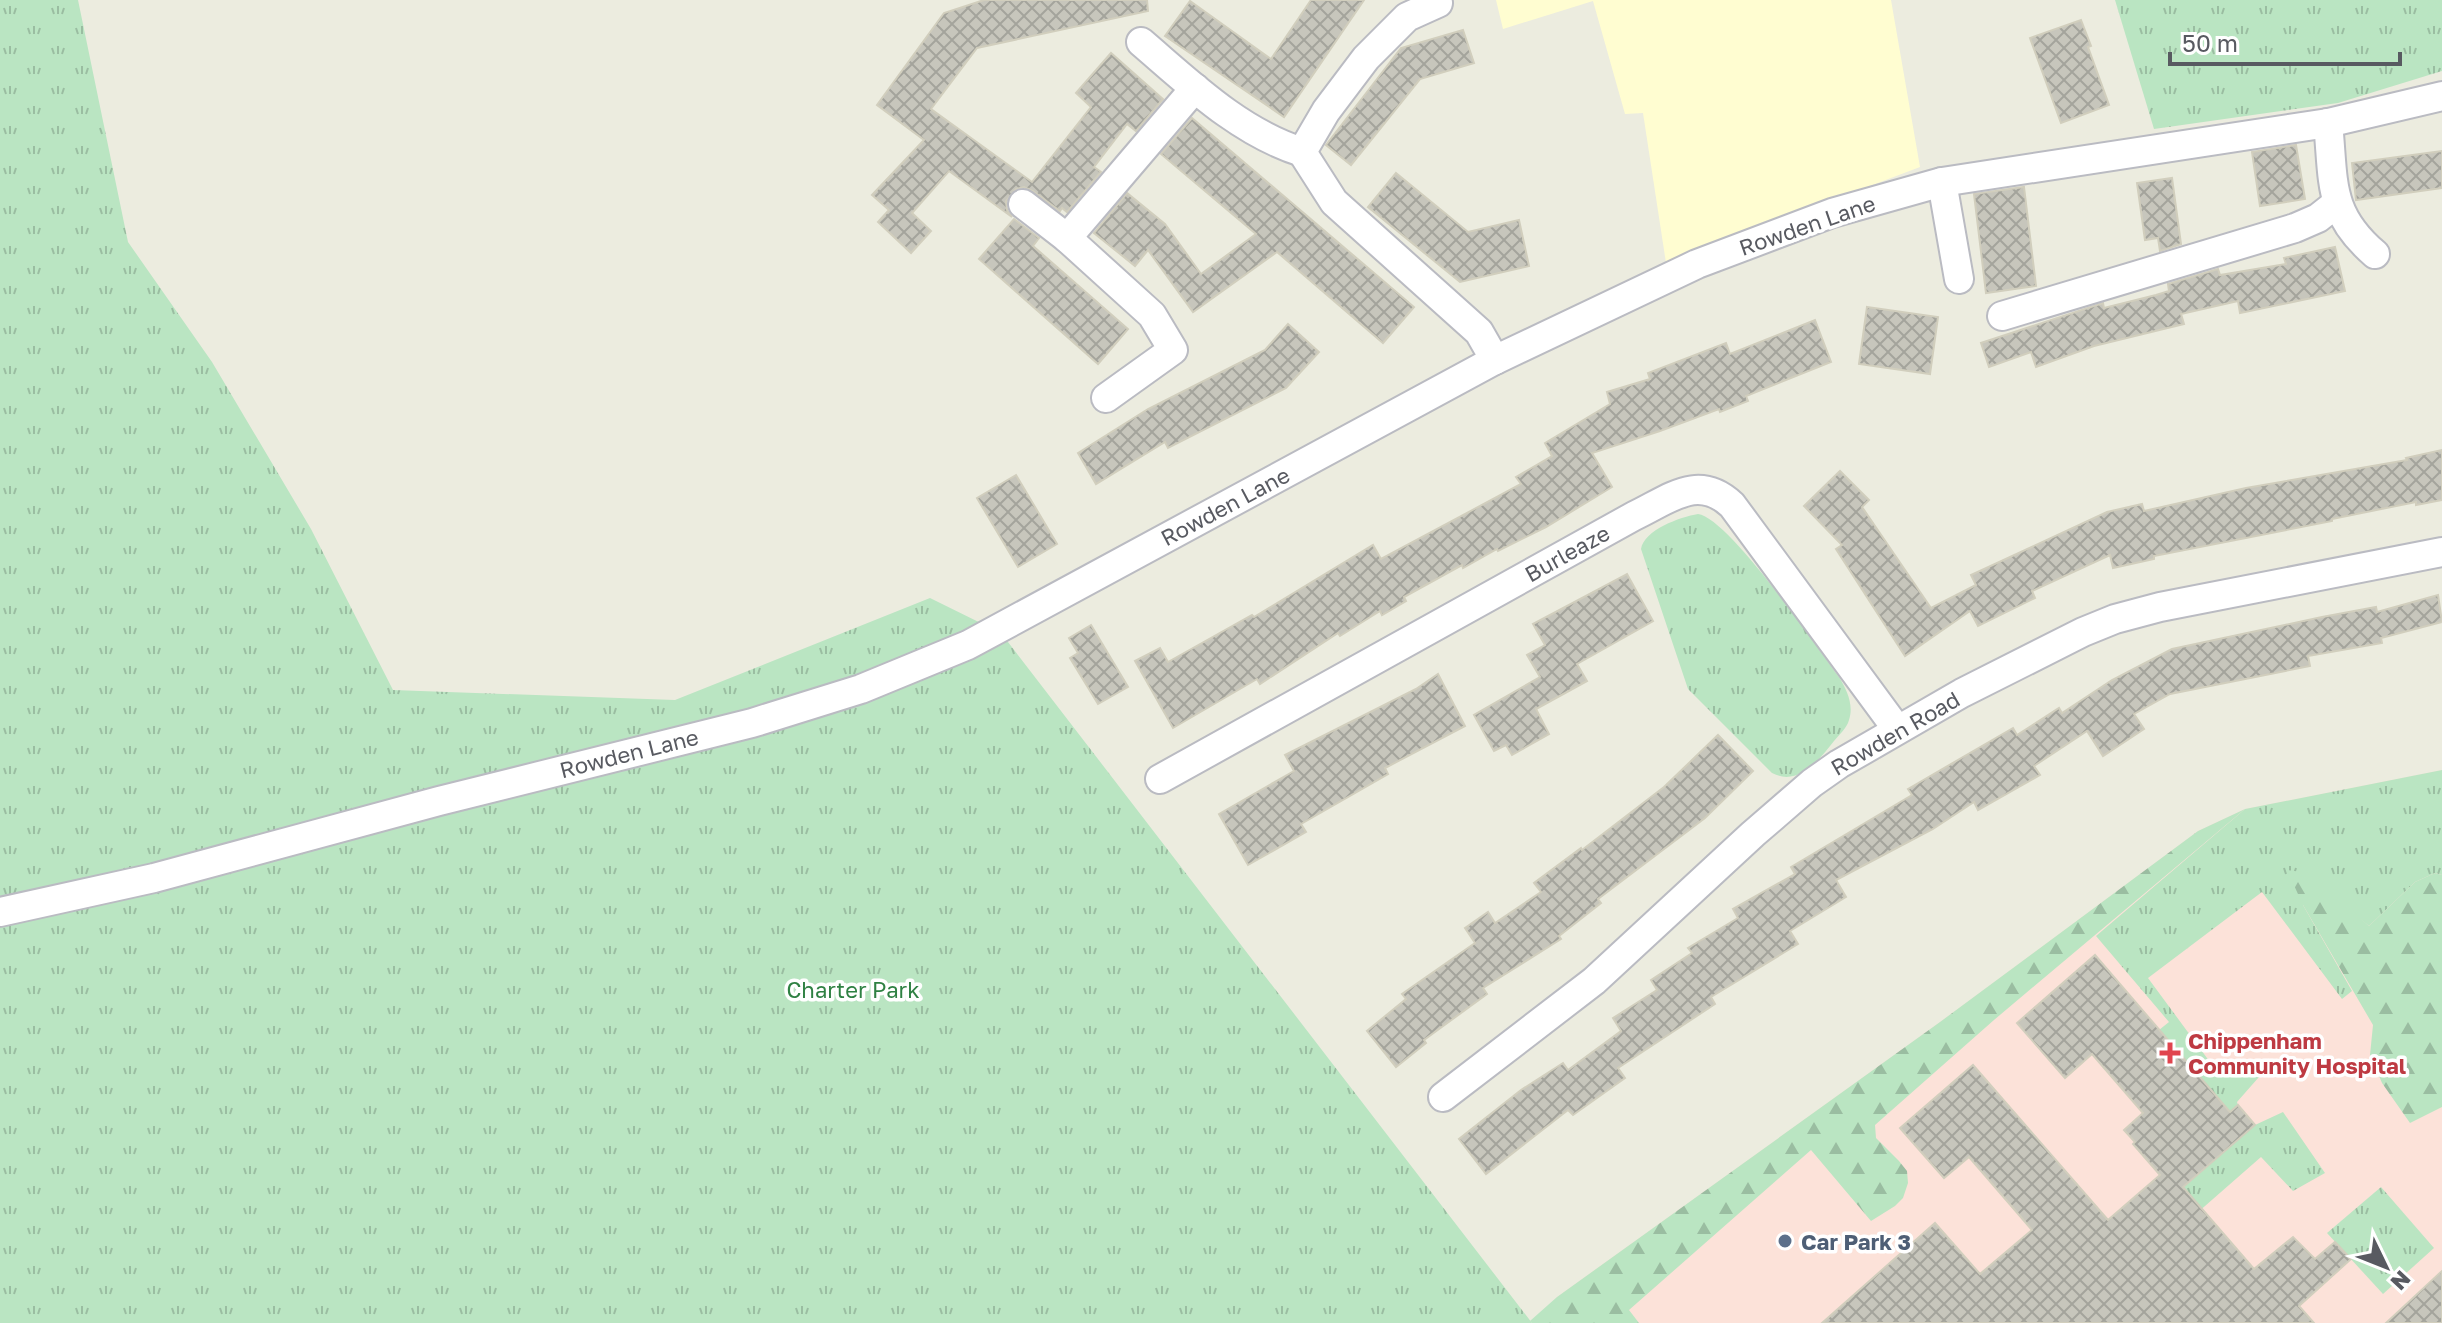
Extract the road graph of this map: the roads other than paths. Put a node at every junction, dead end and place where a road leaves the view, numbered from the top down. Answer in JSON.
{"nodes":[{"id":1,"x":1438,"y":3,"type":"dead end"},
{"id":2,"x":1141,"y":42,"type":"dead end"},
{"id":3,"x":1195,"y":88,"type":"junction"},
{"id":4,"x":2442,"y":96,"type":"edge"},
{"id":5,"x":2328,"y":123,"type":"junction"},
{"id":6,"x":1302,"y":152,"type":"junction"},
{"id":7,"x":1942,"y":182,"type":"junction"},
{"id":8,"x":2337,"y":203,"type":"junction"},
{"id":9,"x":1023,"y":204,"type":"dead end"},
{"id":10,"x":1067,"y":238,"type":"junction"},
{"id":11,"x":2375,"y":254,"type":"dead end"},
{"id":12,"x":1959,"y":279,"type":"dead end"},
{"id":13,"x":2002,"y":316,"type":"dead end"},
{"id":14,"x":1495,"y":360,"type":"junction"},
{"id":15,"x":1106,"y":398,"type":"dead end"},
{"id":16,"x":2442,"y":552,"type":"edge"},
{"id":17,"x":1897,"y":729,"type":"junction"},
{"id":18,"x":1160,"y":779,"type":"dead end"},
{"id":19,"x":0,"y":912,"type":"edge"},
{"id":20,"x":1443,"y":1097,"type":"dead end"}],
"edges":[{"from":1,"to":6,"type":"street"},
{"from":2,"to":3,"type":"street"},
{"from":3,"to":6,"type":"street"},
{"from":3,"to":10,"type":"street"},
{"from":4,"to":5,"type":"street","name":"Rowden Lane"},
{"from":5,"to":7,"type":"street","name":"Rowden Lane"},
{"from":5,"to":8,"type":"street"},
{"from":6,"to":14,"type":"street"},
{"from":7,"to":12,"type":"street"},
{"from":7,"to":14,"type":"street","name":"Rowden Lane"},
{"from":8,"to":11,"type":"street"},
{"from":8,"to":13,"type":"street"},
{"from":9,"to":10,"type":"street"},
{"from":10,"to":15,"type":"street"},
{"from":14,"to":19,"type":"street","name":"Rowden Lane"},
{"from":16,"to":17,"type":"street","name":"Rowden Road"},
{"from":17,"to":18,"type":"street","name":"Burleaze"},
{"from":17,"to":20,"type":"street","name":"Rowden Road"}]}
